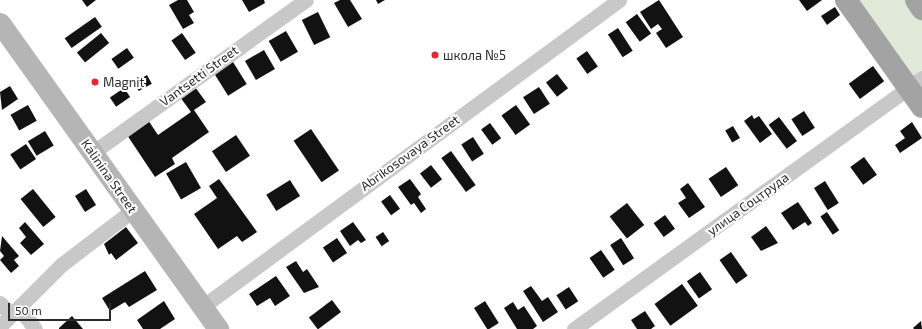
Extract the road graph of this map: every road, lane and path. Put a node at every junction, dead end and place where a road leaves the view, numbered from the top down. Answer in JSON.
{"nodes":[{"id":1,"x":306,"y":0,"type":"edge"},
{"id":2,"x":619,"y":0,"type":"edge"},
{"id":3,"x":846,"y":0,"type":"edge"},
{"id":4,"x":916,"y":0,"type":"edge"},
{"id":5,"x":922,"y":9,"type":"edge"},
{"id":6,"x":0,"y":23,"type":"edge"},
{"id":7,"x":915,"y":83,"type":"edge"},
{"id":8,"x":922,"y":107,"type":"edge"},
{"id":9,"x":92,"y":153,"type":"junction"},
{"id":10,"x":133,"y":210,"type":"junction"},
{"id":11,"x":0,"y":303,"type":"edge"},
{"id":12,"x":202,"y":307,"type":"junction"},
{"id":13,"x":15,"y":311,"type":"junction"},
{"id":14,"x":0,"y":326,"type":"edge"},
{"id":15,"x":35,"y":329,"type":"edge"},
{"id":16,"x":218,"y":329,"type":"edge"},
{"id":17,"x":574,"y":329,"type":"edge"}],
"edges":[{"from":1,"to":9,"type":"street","name":"Vantsetti Street"},
{"from":2,"to":12,"type":"street","name":"Abrikosovaya Street"},
{"from":3,"to":7,"type":"main road"},
{"from":4,"to":5,"type":"main road"},
{"from":6,"to":9,"type":"main road","name":"Kalinina Street"},
{"from":7,"to":8,"type":"main road"},
{"from":7,"to":17,"type":"street","name":"улица Соцтруда"},
{"from":9,"to":10,"type":"main road","name":"Kalinina Street"},
{"from":10,"to":12,"type":"main road","name":"Kalinina Street"},
{"from":10,"to":13,"type":"street"},
{"from":11,"to":13,"type":"street"},
{"from":12,"to":16,"type":"main road","name":"Kalinina Street"},
{"from":13,"to":14,"type":"street"},
{"from":13,"to":15,"type":"street"}]}
